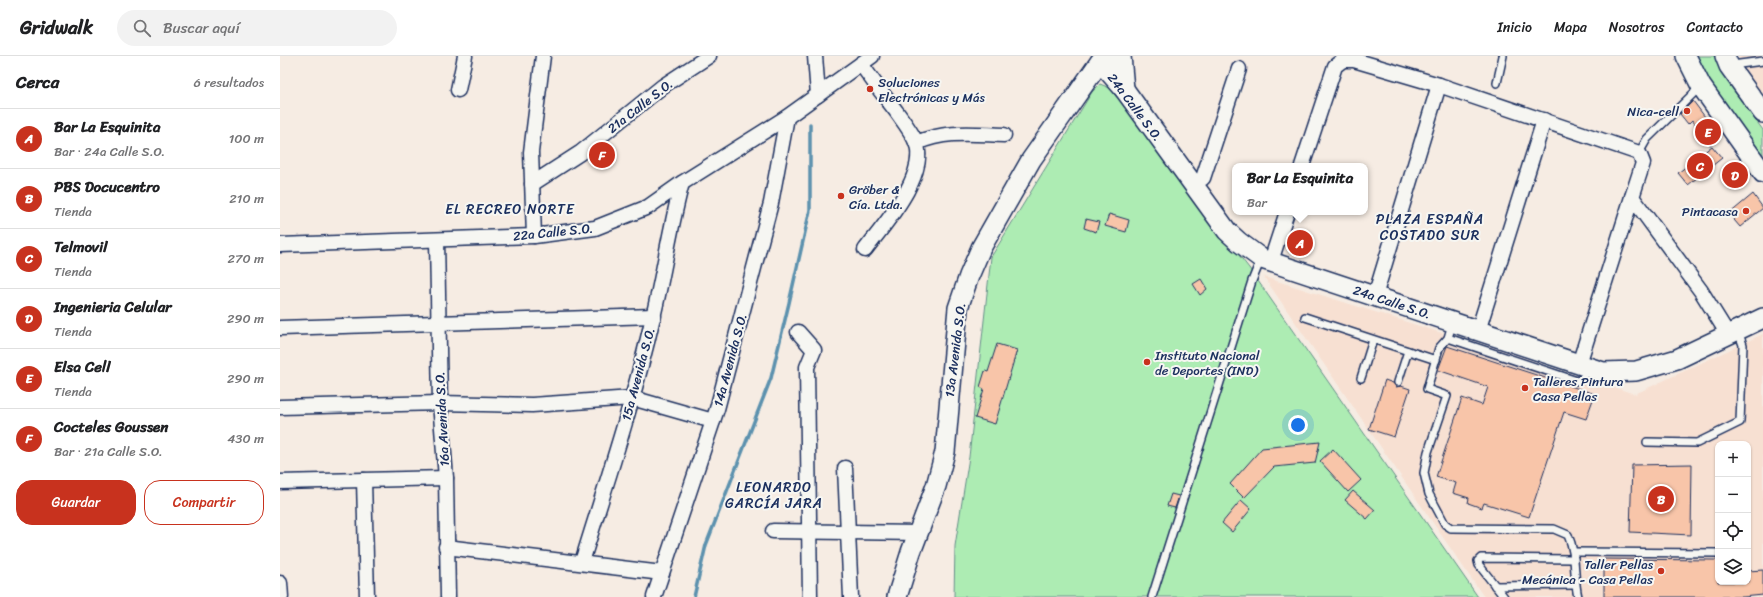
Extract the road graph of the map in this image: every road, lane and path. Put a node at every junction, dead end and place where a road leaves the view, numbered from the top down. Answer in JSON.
{"nodes":[{"id":1,"x":465,"y":56,"type":"edge"},
{"id":2,"x":543,"y":56,"type":"edge"},
{"id":3,"x":815,"y":56,"type":"edge"},
{"id":4,"x":1120,"y":56,"type":"edge"},
{"id":5,"x":1503,"y":56,"type":"edge"},
{"id":6,"x":1686,"y":56,"type":"edge"},
{"id":7,"x":702,"y":58,"type":"edge"},
{"id":8,"x":1102,"y":59,"type":"edge"},
{"id":9,"x":866,"y":60,"type":"edge"},
{"id":10,"x":1727,"y":61,"type":"edge"},
{"id":11,"x":1763,"y":61,"type":"edge"},
{"id":12,"x":1239,"y":69,"type":"dead end"},
{"id":13,"x":1497,"y":83,"type":"dead end"},
{"id":14,"x":1439,"y":85,"type":"junction"},
{"id":15,"x":1701,"y":86,"type":"junction"},
{"id":16,"x":1124,"y":89,"type":"junction"},
{"id":17,"x":458,"y":90,"type":"dead end"},
{"id":18,"x":818,"y":95,"type":"junction"},
{"id":19,"x":1763,"y":111,"type":"edge"},
{"id":20,"x":787,"y":117,"type":"junction"},
{"id":21,"x":1544,"y":120,"type":"junction"},
{"id":22,"x":1004,"y":135,"type":"dead end"},
{"id":23,"x":916,"y":143,"type":"junction"},
{"id":24,"x":1640,"y":153,"type":"junction"},
{"id":25,"x":1303,"y":163,"type":"edge"},
{"id":26,"x":1763,"y":173,"type":"edge"},
{"id":27,"x":682,"y":183,"type":"junction"},
{"id":28,"x":532,"y":184,"type":"junction"},
{"id":29,"x":1192,"y":185,"type":"junction"},
{"id":30,"x":1632,"y":197,"type":"junction"},
{"id":31,"x":1286,"y":215,"type":"edge"},
{"id":32,"x":534,"y":236,"type":"junction"},
{"id":33,"x":437,"y":240,"type":"junction"},
{"id":34,"x":280,"y":245,"type":"edge"},
{"id":35,"x":865,"y":250,"type":"dead end"},
{"id":36,"x":1266,"y":260,"type":"junction"},
{"id":37,"x":1375,"y":296,"type":"junction"},
{"id":38,"x":654,"y":316,"type":"junction"},
{"id":39,"x":1305,"y":318,"type":"dead end"},
{"id":40,"x":1763,"y":320,"type":"edge"},
{"id":41,"x":438,"y":323,"type":"junction"},
{"id":42,"x":280,"y":328,"type":"edge"},
{"id":43,"x":1450,"y":330,"type":"junction"},
{"id":44,"x":1478,"y":331,"type":"junction"},
{"id":45,"x":798,"y":332,"type":"dead end"},
{"id":46,"x":1734,"y":333,"type":"junction"},
{"id":47,"x":1373,"y":340,"type":"junction"},
{"id":48,"x":1408,"y":351,"type":"junction"},
{"id":49,"x":1436,"y":360,"type":"junction"},
{"id":50,"x":1584,"y":366,"type":"junction"},
{"id":51,"x":1361,"y":378,"type":"dead end"},
{"id":52,"x":1398,"y":382,"type":"dead end"},
{"id":53,"x":632,"y":398,"type":"junction"},
{"id":54,"x":440,"y":403,"type":"junction"},
{"id":55,"x":280,"y":407,"type":"edge"},
{"id":56,"x":713,"y":421,"type":"junction"},
{"id":57,"x":1647,"y":442,"type":"dead end"},
{"id":58,"x":846,"y":468,"type":"dead end"},
{"id":59,"x":446,"y":478,"type":"junction"},
{"id":60,"x":364,"y":480,"type":"junction"},
{"id":61,"x":280,"y":482,"type":"edge"},
{"id":62,"x":773,"y":531,"type":"dead end"},
{"id":63,"x":809,"y":531,"type":"junction"},
{"id":64,"x":848,"y":532,"type":"junction"},
{"id":65,"x":920,"y":533,"type":"junction"},
{"id":66,"x":446,"y":547,"type":"junction"},
{"id":67,"x":1715,"y":553,"type":"edge"},
{"id":68,"x":1574,"y":555,"type":"junction"},
{"id":69,"x":582,"y":562,"type":"junction"},
{"id":70,"x":662,"y":573,"type":"junction"},
{"id":71,"x":280,"y":583,"type":"edge"},
{"id":72,"x":1575,"y":585,"type":"junction"},
{"id":73,"x":1495,"y":586,"type":"junction"},
{"id":74,"x":281,"y":597,"type":"edge"},
{"id":75,"x":367,"y":597,"type":"edge"},
{"id":76,"x":448,"y":597,"type":"edge"},
{"id":77,"x":654,"y":597,"type":"edge"},
{"id":78,"x":810,"y":597,"type":"edge"},
{"id":79,"x":851,"y":597,"type":"edge"},
{"id":80,"x":897,"y":597,"type":"edge"},
{"id":81,"x":1152,"y":597,"type":"edge"},
{"id":82,"x":1504,"y":597,"type":"edge"},
{"id":83,"x":1578,"y":597,"type":"edge"}],
"edges":[{"from":1,"to":17,"type":"street"},
{"from":2,"to":28,"type":"street"},
{"from":3,"to":18,"type":"street"},
{"from":4,"to":16,"type":"street"},
{"from":5,"to":13,"type":"lane"},
{"from":6,"to":15,"type":"street"},
{"from":7,"to":28,"type":"street","name":"21a Calle S.O."},
{"from":8,"to":16,"type":"street","name":"24a Calle S.O."},
{"from":8,"to":65,"type":"street","name":"13a Avenida S.O."},
{"from":9,"to":18,"type":"street","name":"22a Calle S.O."},
{"from":9,"to":23,"type":"street"},
{"from":10,"to":11,"type":"lane"},
{"from":10,"to":19,"type":"street"},
{"from":12,"to":29,"type":"street"},
{"from":14,"to":21,"type":"street"},
{"from":14,"to":25,"type":"street"},
{"from":14,"to":37,"type":"street"},
{"from":15,"to":24,"type":"lane"},
{"from":15,"to":26,"type":"street"},
{"from":16,"to":29,"type":"street","name":"24a Calle S.O."},
{"from":18,"to":20,"type":"street","name":"22a Calle S.O."},
{"from":20,"to":27,"type":"street","name":"22a Calle S.O."},
{"from":20,"to":56,"type":"street","name":"14a Avenida S.O."},
{"from":21,"to":24,"type":"street"},
{"from":21,"to":44,"type":"street"},
{"from":22,"to":23,"type":"street"},
{"from":23,"to":35,"type":"street"},
{"from":24,"to":30,"type":"street"},
{"from":27,"to":32,"type":"street","name":"22a Calle S.O."},
{"from":27,"to":38,"type":"street","name":"15a Avenida S.O."},
{"from":28,"to":32,"type":"street"},
{"from":29,"to":36,"type":"street","name":"24a Calle S.O."},
{"from":30,"to":46,"type":"street"},
{"from":30,"to":50,"type":"street"},
{"from":31,"to":36,"type":"street"},
{"from":32,"to":33,"type":"street","name":"22a Calle S.O."},
{"from":33,"to":34,"type":"street","name":"22a Calle S.O."},
{"from":33,"to":41,"type":"street","name":"16a Avenida S.O."},
{"from":36,"to":37,"type":"street","name":"24a Calle S.O."},
{"from":36,"to":81,"type":"lane"},
{"from":37,"to":43,"type":"street","name":"24a Calle S.O."},
{"from":38,"to":41,"type":"street"},
{"from":38,"to":53,"type":"street","name":"15a Avenida S.O."},
{"from":39,"to":47,"type":"lane"},
{"from":40,"to":46,"type":"street","name":"24a Calle S.O."},
{"from":41,"to":42,"type":"street"},
{"from":41,"to":54,"type":"street","name":"16a Avenida S.O."},
{"from":43,"to":44,"type":"street","name":"24a Calle S.O."},
{"from":43,"to":49,"type":"lane"},
{"from":43,"to":50,"type":"lane"},
{"from":44,"to":50,"type":"street","name":"24a Calle S.O."},
{"from":45,"to":63,"type":"street"},
{"from":46,"to":50,"type":"street","name":"24a Calle S.O."},
{"from":46,"to":57,"type":"lane"},
{"from":47,"to":48,"type":"lane"},
{"from":47,"to":51,"type":"lane"},
{"from":48,"to":49,"type":"lane"},
{"from":48,"to":52,"type":"lane"},
{"from":49,"to":68,"type":"lane"},
{"from":53,"to":54,"type":"street"},
{"from":53,"to":56,"type":"street"},
{"from":53,"to":69,"type":"street","name":"15a Avenida S.O."},
{"from":54,"to":55,"type":"street"},
{"from":54,"to":59,"type":"street","name":"16a Avenida S.O."},
{"from":56,"to":70,"type":"street","name":"14a Avenida S.O."},
{"from":58,"to":64,"type":"street"},
{"from":59,"to":60,"type":"street"},
{"from":59,"to":66,"type":"street","name":"16a Avenida S.O."},
{"from":60,"to":61,"type":"street"},
{"from":60,"to":75,"type":"street"},
{"from":62,"to":63,"type":"street"},
{"from":63,"to":64,"type":"street"},
{"from":63,"to":78,"type":"street"},
{"from":64,"to":65,"type":"street"},
{"from":64,"to":79,"type":"street"},
{"from":65,"to":80,"type":"street","name":"13a Avenida S.O."},
{"from":66,"to":69,"type":"street"},
{"from":66,"to":76,"type":"street","name":"16a Avenida S.O."},
{"from":67,"to":68,"type":"lane"},
{"from":68,"to":72,"type":"lane"},
{"from":68,"to":73,"type":"lane"},
{"from":69,"to":70,"type":"street"},
{"from":70,"to":77,"type":"street","name":"14a Avenida S.O."},
{"from":71,"to":74,"type":"street"},
{"from":72,"to":73,"type":"lane"},
{"from":72,"to":83,"type":"lane"},
{"from":73,"to":82,"type":"lane"}]}
